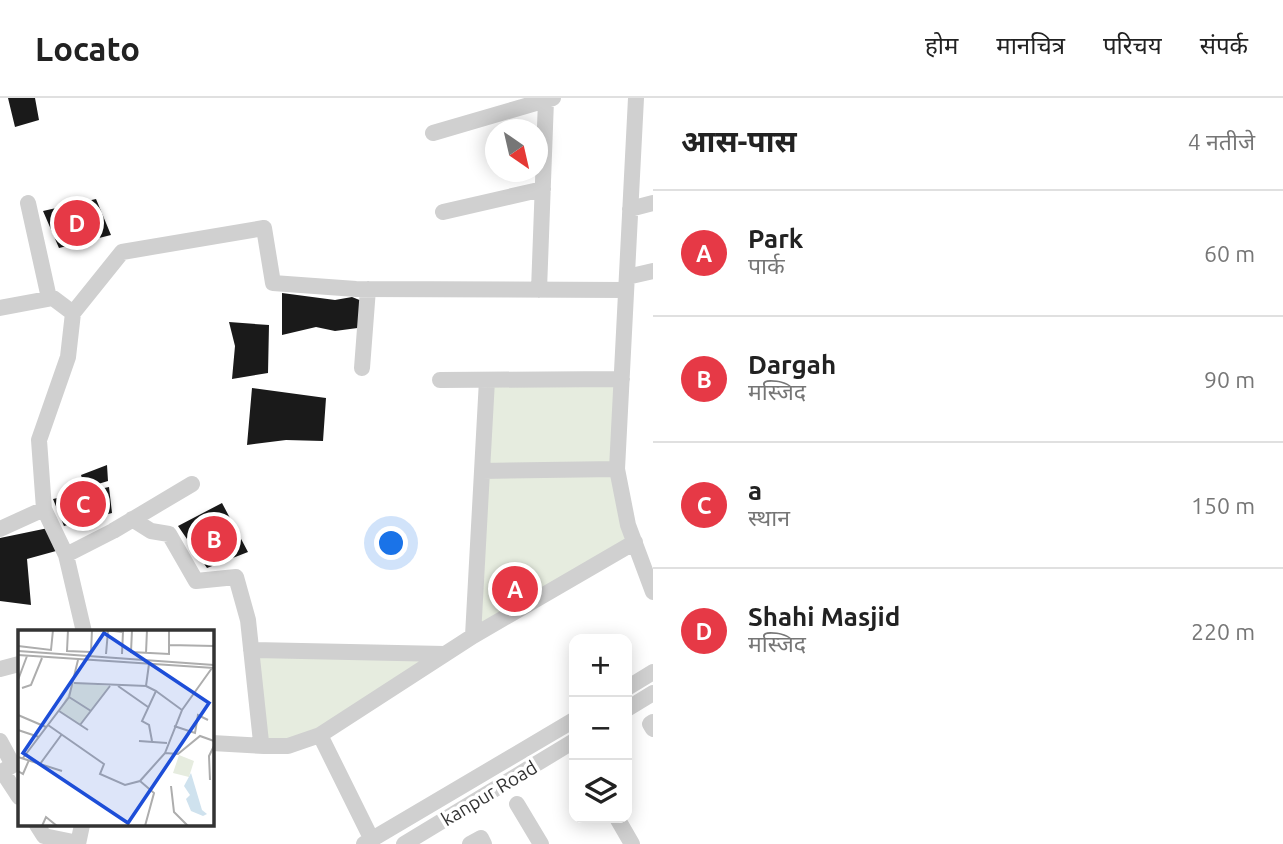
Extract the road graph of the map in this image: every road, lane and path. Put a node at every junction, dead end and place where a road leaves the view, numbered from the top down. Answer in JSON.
{"nodes":[{"id":1,"x":636,"y":98,"type":"edge"},
{"id":2,"x":550,"y":99,"type":"edge"},
{"id":3,"x":433,"y":133,"type":"dead end"},
{"id":4,"x":543,"y":189,"type":"junction"},
{"id":5,"x":28,"y":202,"type":"dead end"},
{"id":6,"x":653,"y":203,"type":"edge"},
{"id":7,"x":630,"y":209,"type":"junction"},
{"id":8,"x":443,"y":212,"type":"dead end"},
{"id":9,"x":653,"y":271,"type":"edge"},
{"id":10,"x":627,"y":284,"type":"junction"},
{"id":11,"x":368,"y":289,"type":"junction"},
{"id":12,"x":539,"y":290,"type":"junction"},
{"id":13,"x":49,"y":299,"type":"junction"},
{"id":14,"x":0,"y":309,"type":"edge"},
{"id":15,"x":74,"y":313,"type":"junction"},
{"id":16,"x":362,"y":368,"type":"dead end"},
{"id":17,"x":622,"y":379,"type":"junction"},
{"id":18,"x":440,"y":380,"type":"dead end"},
{"id":19,"x":488,"y":380,"type":"junction"},
{"id":20,"x":617,"y":469,"type":"junction"},
{"id":21,"x":482,"y":471,"type":"junction"},
{"id":22,"x":192,"y":484,"type":"dead end"},
{"id":23,"x":44,"y":509,"type":"junction"},
{"id":24,"x":132,"y":519,"type":"junction"},
{"id":25,"x":0,"y":529,"type":"edge"},
{"id":26,"x":635,"y":542,"type":"junction"},
{"id":27,"x":65,"y":555,"type":"junction"},
{"id":28,"x":653,"y":592,"type":"edge"},
{"id":29,"x":83,"y":630,"type":"edge"},
{"id":30,"x":473,"y":636,"type":"junction"},
{"id":31,"x":251,"y":650,"type":"junction"},
{"id":32,"x":445,"y":654,"type":"junction"},
{"id":33,"x":18,"y":664,"type":"edge"},
{"id":34,"x":0,"y":669,"type":"edge"},
{"id":35,"x":653,"y":673,"type":"edge"},
{"id":36,"x":632,"y":685,"type":"edge"},
{"id":37,"x":653,"y":694,"type":"edge"},
{"id":38,"x":632,"y":706,"type":"edge"},
{"id":39,"x":653,"y":722,"type":"edge"},
{"id":40,"x":569,"y":723,"type":"edge"},
{"id":41,"x":653,"y":729,"type":"edge"},
{"id":42,"x":320,"y":735,"type":"junction"},
{"id":43,"x":0,"y":741,"type":"edge"},
{"id":44,"x":214,"y":743,"type":"edge"},
{"id":45,"x":569,"y":744,"type":"edge"},
{"id":46,"x":264,"y":746,"type":"junction"},
{"id":47,"x":2,"y":773,"type":"edge"},
{"id":48,"x":18,"y":796,"type":"edge"},
{"id":49,"x":517,"y":804,"type":"dead end"},
{"id":50,"x":620,"y":823,"type":"edge"},
{"id":51,"x":38,"y":826,"type":"edge"},
{"id":52,"x":82,"y":826,"type":"edge"},
{"id":53,"x":368,"y":842,"type":"edge"},
{"id":54,"x":78,"y":844,"type":"edge"},
{"id":55,"x":404,"y":844,"type":"edge"},
{"id":56,"x":470,"y":844,"type":"edge"},
{"id":57,"x":484,"y":844,"type":"edge"},
{"id":58,"x":541,"y":844,"type":"edge"},
{"id":59,"x":632,"y":844,"type":"edge"}],
"edges":[{"from":1,"to":7,"type":"street"},
{"from":2,"to":3,"type":"street"},
{"from":2,"to":4,"type":"street"},
{"from":4,"to":8,"type":"street"},
{"from":4,"to":12,"type":"street"},
{"from":5,"to":13,"type":"street"},
{"from":6,"to":7,"type":"street"},
{"from":7,"to":10,"type":"street"},
{"from":9,"to":10,"type":"street"},
{"from":10,"to":12,"type":"street"},
{"from":10,"to":17,"type":"street"},
{"from":11,"to":12,"type":"street"},
{"from":11,"to":15,"type":"street"},
{"from":11,"to":16,"type":"street"},
{"from":13,"to":14,"type":"street"},
{"from":13,"to":15,"type":"street"},
{"from":15,"to":23,"type":"street"},
{"from":17,"to":19,"type":"street"},
{"from":17,"to":20,"type":"street"},
{"from":18,"to":19,"type":"street"},
{"from":19,"to":21,"type":"street"},
{"from":20,"to":21,"type":"street"},
{"from":20,"to":26,"type":"street"},
{"from":21,"to":30,"type":"street"},
{"from":22,"to":24,"type":"street"},
{"from":23,"to":25,"type":"street"},
{"from":23,"to":27,"type":"street"},
{"from":24,"to":27,"type":"street"},
{"from":24,"to":31,"type":"street"},
{"from":26,"to":28,"type":"street"},
{"from":26,"to":30,"type":"street"},
{"from":27,"to":29,"type":"street"},
{"from":30,"to":32,"type":"street"},
{"from":31,"to":32,"type":"street"},
{"from":31,"to":46,"type":"street"},
{"from":32,"to":42,"type":"street"},
{"from":33,"to":34,"type":"street"},
{"from":35,"to":36,"type":"street"},
{"from":37,"to":38,"type":"street"},
{"from":39,"to":41,"type":"street"},
{"from":40,"to":53,"type":"street"},
{"from":42,"to":46,"type":"street"},
{"from":42,"to":53,"type":"street"},
{"from":43,"to":47,"type":"street"},
{"from":44,"to":46,"type":"street"},
{"from":45,"to":55,"type":"street","name":"kanpur Road"},
{"from":47,"to":48,"type":"street"},
{"from":49,"to":58,"type":"street"},
{"from":50,"to":59,"type":"street"},
{"from":51,"to":54,"type":"street"},
{"from":52,"to":54,"type":"street"},
{"from":56,"to":57,"type":"street"}]}
